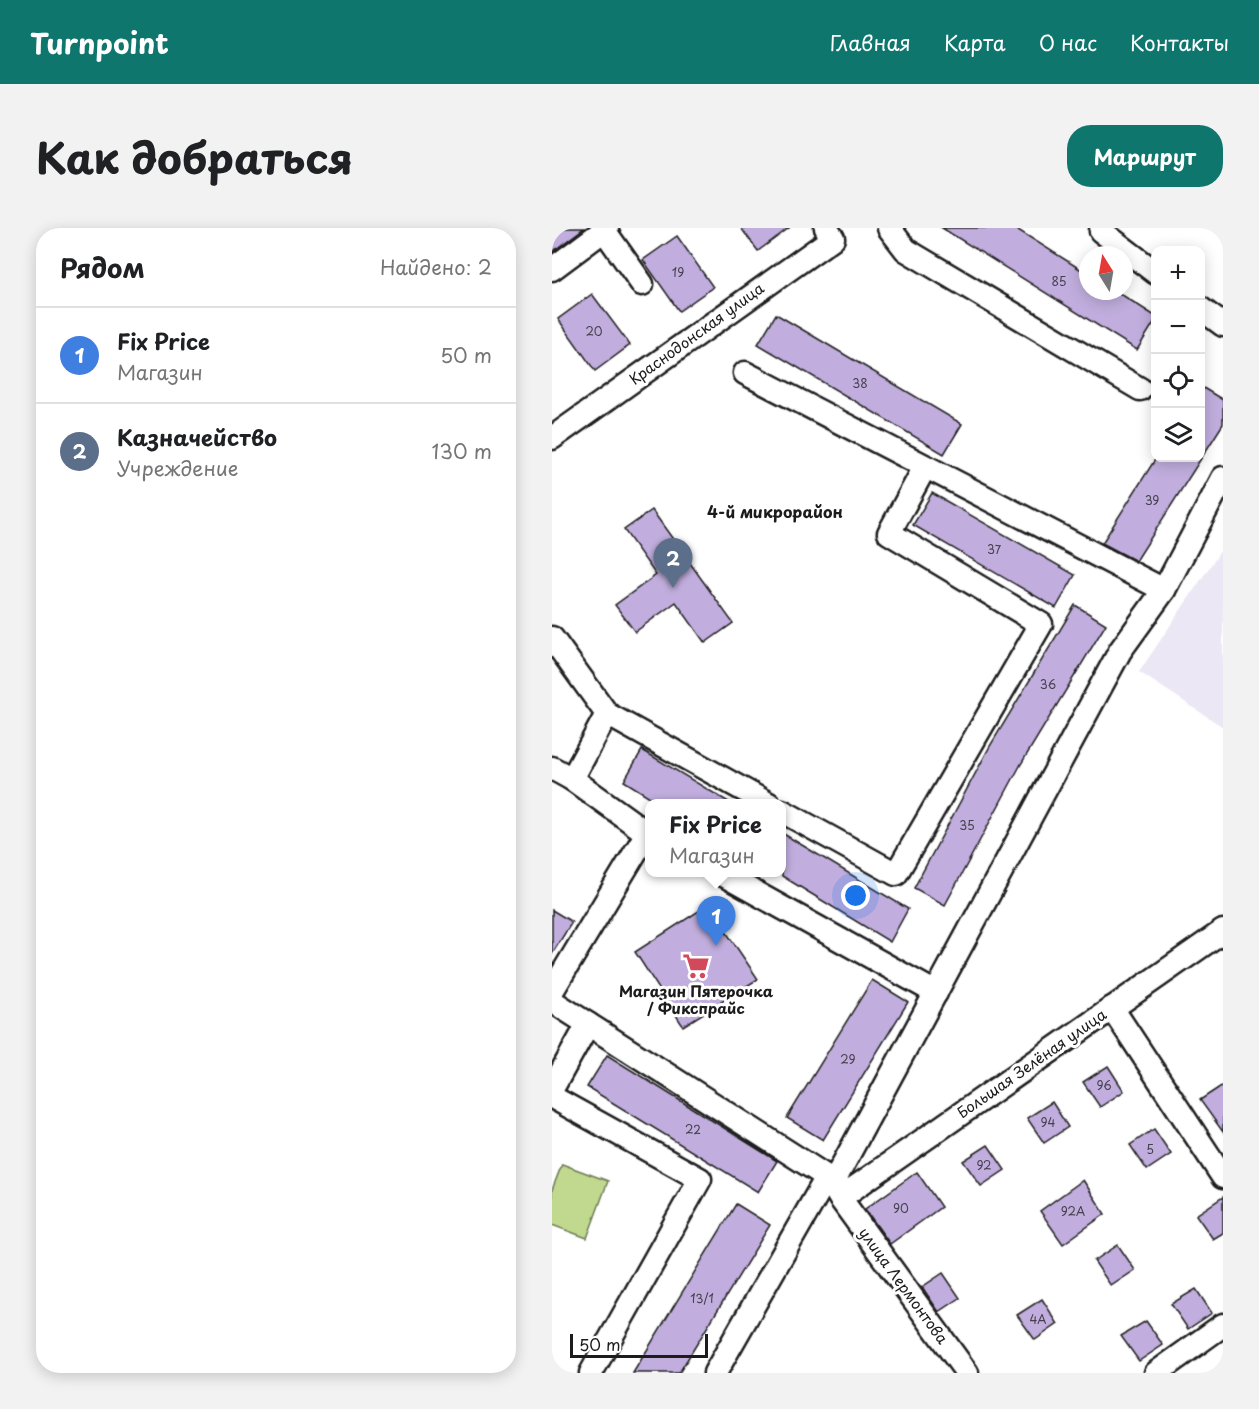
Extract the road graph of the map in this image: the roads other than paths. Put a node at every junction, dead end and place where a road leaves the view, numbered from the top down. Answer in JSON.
{"nodes":[{"id":1,"x":826,"y":228,"type":"edge"},
{"id":2,"x":889,"y":228,"type":"edge"},
{"id":3,"x":1102,"y":228,"type":"edge"},
{"id":4,"x":606,"y":229,"type":"edge"},
{"id":5,"x":552,"y":269,"type":"edge"},
{"id":6,"x":1151,"y":270,"type":"edge"},
{"id":7,"x":642,"y":284,"type":"dead end"},
{"id":8,"x":1205,"y":312,"type":"edge"},
{"id":9,"x":1223,"y":325,"type":"edge"},
{"id":10,"x":745,"y":374,"type":"dead end"},
{"id":11,"x":1140,"y":388,"type":"dead end"},
{"id":12,"x":552,"y":438,"type":"edge"},
{"id":13,"x":925,"y":467,"type":"junction"},
{"id":14,"x":1223,"y":478,"type":"edge"},
{"id":15,"x":1164,"y":590,"type":"junction"},
{"id":16,"x":552,"y":638,"type":"edge"},
{"id":17,"x":607,"y":714,"type":"junction"},
{"id":18,"x":562,"y":774,"type":"edge"},
{"id":19,"x":760,"y":799,"type":"edge"},
{"id":20,"x":786,"y":813,"type":"edge"},
{"id":21,"x":645,"y":832,"type":"edge"},
{"id":22,"x":645,"y":839,"type":"edge"},
{"id":23,"x":725,"y":877,"type":"edge"},
{"id":24,"x":1223,"y":931,"type":"edge"},
{"id":25,"x":552,"y":991,"type":"edge"},
{"id":26,"x":936,"y":993,"type":"junction"},
{"id":27,"x":552,"y":1001,"type":"edge"},
{"id":28,"x":1112,"y":1008,"type":"junction"},
{"id":29,"x":588,"y":1024,"type":"junction"},
{"id":30,"x":552,"y":1089,"type":"edge"},
{"id":31,"x":552,"y":1097,"type":"edge"},
{"id":32,"x":1223,"y":1177,"type":"edge"},
{"id":33,"x":833,"y":1187,"type":"junction"},
{"id":34,"x":1223,"y":1325,"type":"edge"},
{"id":35,"x":596,"y":1371,"type":"edge"},
{"id":36,"x":714,"y":1373,"type":"edge"},
{"id":37,"x":967,"y":1373,"type":"edge"},
{"id":38,"x":1156,"y":1373,"type":"edge"}],
"edges":[{"from":1,"to":12,"type":"street","name":"Краснодонская улица"},
{"from":2,"to":11,"type":"street"},
{"from":3,"to":6,"type":"street"},
{"from":4,"to":5,"type":"street"},
{"from":4,"to":7,"type":"street"},
{"from":8,"to":9,"type":"street"},
{"from":10,"to":13,"type":"street"},
{"from":13,"to":15,"type":"street"},
{"from":13,"to":20,"type":"street"},
{"from":14,"to":15,"type":"street"},
{"from":15,"to":26,"type":"street"},
{"from":16,"to":17,"type":"street"},
{"from":17,"to":18,"type":"street"},
{"from":17,"to":19,"type":"street"},
{"from":18,"to":21,"type":"street"},
{"from":22,"to":25,"type":"street"},
{"from":23,"to":26,"type":"street"},
{"from":24,"to":28,"type":"street","name":"Большая Зелёная улица"},
{"from":26,"to":33,"type":"street"},
{"from":27,"to":29,"type":"street"},
{"from":28,"to":32,"type":"street"},
{"from":28,"to":33,"type":"street","name":"Большая Зелёная улица"},
{"from":29,"to":30,"type":"street"},
{"from":29,"to":33,"type":"street"},
{"from":31,"to":35,"type":"street"},
{"from":33,"to":36,"type":"street"},
{"from":33,"to":37,"type":"street","name":"улица Лермонтова"},
{"from":34,"to":38,"type":"street"}]}
